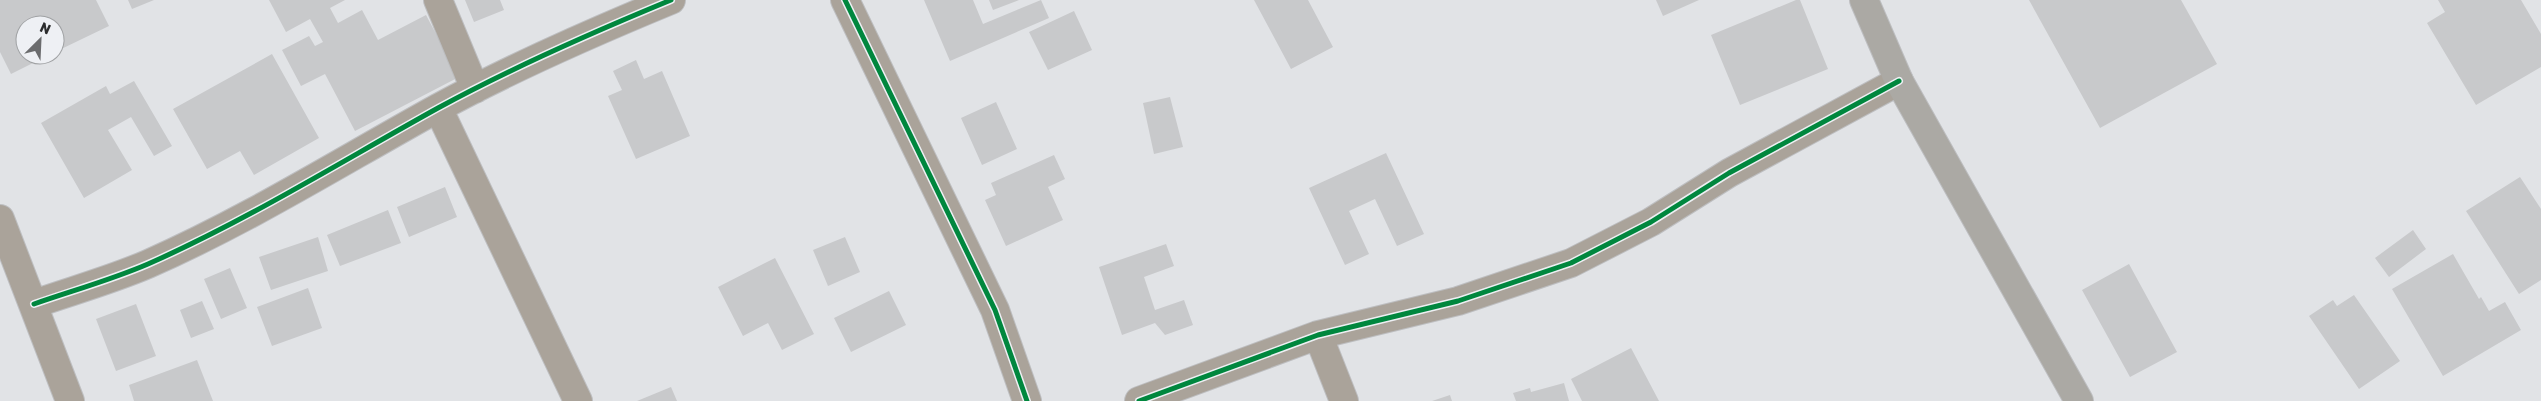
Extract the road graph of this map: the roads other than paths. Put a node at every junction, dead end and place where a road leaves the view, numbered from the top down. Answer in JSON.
{"nodes":[{"id":1,"x":438,"y":0,"type":"edge"},
{"id":2,"x":671,"y":0,"type":"edge"},
{"id":3,"x":845,"y":0,"type":"edge"},
{"id":4,"x":1864,"y":0,"type":"edge"},
{"id":5,"x":1899,"y":81,"type":"junction"},
{"id":6,"x":475,"y":89,"type":"junction"},
{"id":7,"x":438,"y":108,"type":"junction"},
{"id":8,"x":0,"y":219,"type":"edge"},
{"id":9,"x":34,"y":304,"type":"junction"},
{"id":10,"x":1318,"y":335,"type":"junction"},
{"id":11,"x":70,"y":401,"type":"edge"},
{"id":12,"x":578,"y":401,"type":"edge"},
{"id":13,"x":1027,"y":401,"type":"edge"},
{"id":14,"x":1139,"y":401,"type":"edge"},
{"id":15,"x":1344,"y":401,"type":"edge"},
{"id":16,"x":2079,"y":401,"type":"edge"}],
"edges":[{"from":1,"to":6,"type":"street"},
{"from":2,"to":6,"type":"street"},
{"from":3,"to":13,"type":"street"},
{"from":4,"to":5,"type":"main road"},
{"from":5,"to":10,"type":"street"},
{"from":5,"to":16,"type":"main road"},
{"from":6,"to":7,"type":"street"},
{"from":7,"to":9,"type":"street"},
{"from":7,"to":12,"type":"street"},
{"from":8,"to":9,"type":"street"},
{"from":9,"to":11,"type":"street"},
{"from":10,"to":14,"type":"street"},
{"from":10,"to":15,"type":"street"}]}
